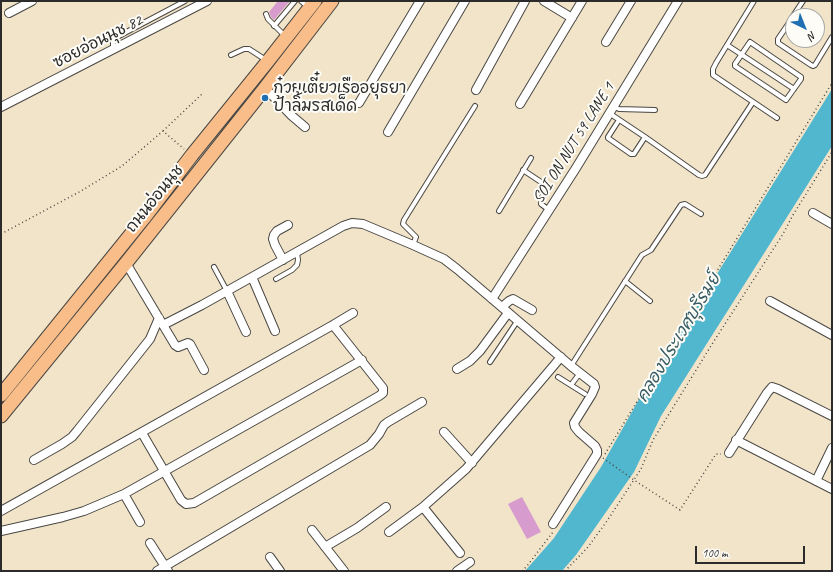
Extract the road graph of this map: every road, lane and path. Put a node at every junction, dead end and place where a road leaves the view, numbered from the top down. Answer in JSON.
{"nodes":[{"id":1,"x":32,"y":1,"type":"edge"},
{"id":2,"x":185,"y":1,"type":"edge"},
{"id":3,"x":207,"y":1,"type":"edge"},
{"id":4,"x":295,"y":1,"type":"edge"},
{"id":5,"x":332,"y":1,"type":"edge"},
{"id":6,"x":420,"y":1,"type":"edge"},
{"id":7,"x":465,"y":1,"type":"edge"},
{"id":8,"x":525,"y":1,"type":"edge"},
{"id":9,"x":544,"y":1,"type":"edge"},
{"id":10,"x":582,"y":1,"type":"edge"},
{"id":11,"x":630,"y":1,"type":"edge"},
{"id":12,"x":678,"y":1,"type":"edge"},
{"id":13,"x":754,"y":1,"type":"edge"},
{"id":14,"x":308,"y":3,"type":"edge"},
{"id":15,"x":9,"y":13,"type":"dead end"},
{"id":16,"x":266,"y":14,"type":"dead end"},
{"id":17,"x":572,"y":18,"type":"junction"},
{"id":18,"x":274,"y":26,"type":"junction"},
{"id":19,"x":785,"y":28,"type":"edge"},
{"id":20,"x":286,"y":37,"type":"junction"},
{"id":21,"x":832,"y":37,"type":"edge"},
{"id":22,"x":606,"y":42,"type":"dead end"},
{"id":23,"x":727,"y":45,"type":"junction"},
{"id":24,"x":785,"y":48,"type":"edge"},
{"id":25,"x":785,"y":48,"type":"edge"},
{"id":26,"x":113,"y":50,"type":"junction"},
{"id":27,"x":741,"y":54,"type":"junction"},
{"id":28,"x":231,"y":55,"type":"dead end"},
{"id":29,"x":268,"y":61,"type":"junction"},
{"id":30,"x":832,"y":83,"type":"edge"},
{"id":31,"x":265,"y":88,"type":"junction"},
{"id":32,"x":794,"y":89,"type":"junction"},
{"id":33,"x":476,"y":90,"type":"dead end"},
{"id":34,"x":202,"y":94,"type":"dead end"},
{"id":35,"x":753,"y":102,"type":"junction"},
{"id":36,"x":359,"y":103,"type":"dead end"},
{"id":37,"x":520,"y":104,"type":"dead end"},
{"id":38,"x":475,"y":106,"type":"dead end"},
{"id":39,"x":1,"y":107,"type":"edge"},
{"id":40,"x":611,"y":110,"type":"junction"},
{"id":41,"x":655,"y":110,"type":"dead end"},
{"id":42,"x":777,"y":118,"type":"dead end"},
{"id":43,"x":618,"y":120,"type":"junction"},
{"id":44,"x":305,"y":127,"type":"dead end"},
{"id":45,"x":163,"y":131,"type":"junction"},
{"id":46,"x":388,"y":132,"type":"dead end"},
{"id":47,"x":645,"y":137,"type":"junction"},
{"id":48,"x":832,"y":152,"type":"edge"},
{"id":49,"x":192,"y":155,"type":"junction"},
{"id":50,"x":530,"y":158,"type":"dead end"},
{"id":51,"x":523,"y":170,"type":"junction"},
{"id":52,"x":549,"y":210,"type":"junction"},
{"id":53,"x":499,"y":211,"type":"dead end"},
{"id":54,"x":813,"y":213,"type":"dead end"},
{"id":55,"x":701,"y":214,"type":"dead end"},
{"id":56,"x":144,"y":218,"type":"junction"},
{"id":57,"x":832,"y":224,"type":"edge"},
{"id":58,"x":288,"y":225,"type":"dead end"},
{"id":59,"x":155,"y":227,"type":"junction"},
{"id":60,"x":1,"y":234,"type":"edge"},
{"id":61,"x":413,"y":245,"type":"junction"},
{"id":62,"x":297,"y":252,"type":"junction"},
{"id":63,"x":282,"y":260,"type":"junction"},
{"id":64,"x":126,"y":263,"type":"junction"},
{"id":65,"x":214,"y":267,"type":"dead end"},
{"id":66,"x":252,"y":277,"type":"junction"},
{"id":67,"x":276,"y":279,"type":"dead end"},
{"id":68,"x":625,"y":281,"type":"junction"},
{"id":69,"x":227,"y":291,"type":"junction"},
{"id":70,"x":492,"y":299,"type":"junction"},
{"id":71,"x":650,"y":301,"type":"dead end"},
{"id":72,"x":770,"y":301,"type":"dead end"},
{"id":73,"x":505,"y":310,"type":"junction"},
{"id":74,"x":532,"y":310,"type":"dead end"},
{"id":75,"x":353,"y":313,"type":"dead end"},
{"id":76,"x":518,"y":320,"type":"junction"},
{"id":77,"x":161,"y":321,"type":"junction"},
{"id":78,"x":333,"y":325,"type":"junction"},
{"id":79,"x":246,"y":332,"type":"dead end"},
{"id":80,"x":275,"y":332,"type":"dead end"},
{"id":81,"x":832,"y":335,"type":"edge"},
{"id":82,"x":561,"y":357,"type":"junction"},
{"id":83,"x":362,"y":360,"type":"junction"},
{"id":84,"x":490,"y":362,"type":"dead end"},
{"id":85,"x":571,"y":366,"type":"junction"},
{"id":86,"x":457,"y":369,"type":"dead end"},
{"id":87,"x":204,"y":370,"type":"dead end"},
{"id":88,"x":580,"y":373,"type":"junction"},
{"id":89,"x":558,"y":377,"type":"dead end"},
{"id":90,"x":571,"y":385,"type":"junction"},
{"id":91,"x":585,"y":394,"type":"dead end"},
{"id":92,"x":1,"y":395,"type":"edge"},
{"id":93,"x":422,"y":402,"type":"dead end"},
{"id":94,"x":1,"y":416,"type":"edge"},
{"id":95,"x":832,"y":416,"type":"edge"},
{"id":96,"x":444,"y":432,"type":"dead end"},
{"id":97,"x":142,"y":433,"type":"junction"},
{"id":98,"x":736,"y":440,"type":"junction"},
{"id":99,"x":832,"y":448,"type":"edge"},
{"id":100,"x":729,"y":453,"type":"joint"},
{"id":101,"x":600,"y":456,"type":"junction"},
{"id":102,"x":34,"y":460,"type":"dead end"},
{"id":103,"x":470,"y":465,"type":"junction"},
{"id":104,"x":164,"y":472,"type":"junction"},
{"id":105,"x":634,"y":480,"type":"junction"},
{"id":106,"x":816,"y":481,"type":"junction"},
{"id":107,"x":832,"y":489,"type":"edge"},
{"id":108,"x":124,"y":494,"type":"junction"},
{"id":109,"x":386,"y":507,"type":"dead end"},
{"id":110,"x":423,"y":507,"type":"junction"},
{"id":111,"x":1,"y":511,"type":"edge"},
{"id":112,"x":140,"y":522,"type":"dead end"},
{"id":113,"x":553,"y":527,"type":"joint"},
{"id":114,"x":312,"y":530,"type":"dead end"},
{"id":115,"x":1,"y":531,"type":"edge"},
{"id":116,"x":389,"y":532,"type":"dead end"},
{"id":117,"x":150,"y":543,"type":"dead end"},
{"id":118,"x":325,"y":547,"type":"junction"},
{"id":119,"x":460,"y":553,"type":"dead end"},
{"id":120,"x":270,"y":558,"type":"dead end"},
{"id":121,"x":470,"y":562,"type":"dead end"},
{"id":122,"x":166,"y":569,"type":"edge"},
{"id":123,"x":157,"y":571,"type":"edge"},
{"id":124,"x":280,"y":571,"type":"edge"},
{"id":125,"x":344,"y":571,"type":"edge"},
{"id":126,"x":457,"y":571,"type":"edge"},
{"id":127,"x":522,"y":571,"type":"edge"},
{"id":128,"x":565,"y":571,"type":"edge"}],
"edges":[{"from":1,"to":15,"type":"street"},
{"from":2,"to":26,"type":"lane"},
{"from":3,"to":26,"type":"street","name":"ซอยอ่อนนุช 82"},
{"from":4,"to":18,"type":"lane"},
{"from":5,"to":31,"type":"main road","name":"ถนนอ่อนนุช"},
{"from":6,"to":36,"type":"street"},
{"from":7,"to":46,"type":"street"},
{"from":8,"to":33,"type":"street"},
{"from":9,"to":17,"type":"street"},
{"from":10,"to":17,"type":"street"},
{"from":11,"to":22,"type":"street"},
{"from":12,"to":40,"type":"street","name":"SOI ON NUT 59 LANE 1"},
{"from":13,"to":23,"type":"lane"},
{"from":14,"to":20,"type":"main road","name":"ถนนอ่อนนุช"},
{"from":16,"to":18,"type":"lane"},
{"from":17,"to":37,"type":"street"},
{"from":18,"to":20,"type":"lane"},
{"from":19,"to":25,"type":"lane"},
{"from":20,"to":29,"type":"main road","name":"ถนนอ่อนนุช"},
{"from":21,"to":24,"type":"lane"},
{"from":23,"to":27,"type":"lane"},
{"from":23,"to":35,"type":"lane"},
{"from":26,"to":39,"type":"street","name":"ซอยอ่อนนุช 82"},
{"from":27,"to":32,"type":"lane"},
{"from":27,"to":32,"type":"lane"},
{"from":27,"to":32,"type":"lane"},
{"from":28,"to":29,"type":"lane"},
{"from":29,"to":49,"type":"main road","name":"ถนนอ่อนนุช"},
{"from":30,"to":101,"type":"path"},
{"from":31,"to":44,"type":"street"},
{"from":31,"to":59,"type":"main road","name":"ถนนอ่อนนุช"},
{"from":34,"to":45,"type":"path"},
{"from":35,"to":42,"type":"lane"},
{"from":35,"to":47,"type":"lane"},
{"from":38,"to":61,"type":"lane"},
{"from":40,"to":41,"type":"lane"},
{"from":40,"to":43,"type":"lane"},
{"from":40,"to":52,"type":"street","name":"SOI ON NUT 59 LANE 1"},
{"from":43,"to":47,"type":"lane"},
{"from":43,"to":47,"type":"lane"},
{"from":45,"to":49,"type":"path"},
{"from":45,"to":60,"type":"path"},
{"from":48,"to":105,"type":"path"},
{"from":49,"to":56,"type":"main road","name":"ถนนอ่อนนุช"},
{"from":50,"to":51,"type":"lane"},
{"from":51,"to":52,"type":"lane"},
{"from":51,"to":53,"type":"lane"},
{"from":52,"to":70,"type":"street","name":"SOI ON NUT 59 LANE 1"},
{"from":54,"to":57,"type":"street"},
{"from":55,"to":68,"type":"lane"},
{"from":56,"to":59,"type":"main road"},
{"from":56,"to":92,"type":"main road","name":"ถนนอ่อนนุช"},
{"from":58,"to":63,"type":"street"},
{"from":59,"to":64,"type":"main road","name":"ถนนอ่อนนุช"},
{"from":61,"to":62,"type":"street"},
{"from":61,"to":70,"type":"street"},
{"from":62,"to":63,"type":"street"},
{"from":62,"to":67,"type":"lane"},
{"from":63,"to":66,"type":"street"},
{"from":64,"to":77,"type":"street"},
{"from":64,"to":94,"type":"main road","name":"ถนนอ่อนนุช"},
{"from":65,"to":69,"type":"lane"},
{"from":66,"to":69,"type":"street"},
{"from":66,"to":80,"type":"street"},
{"from":68,"to":71,"type":"lane"},
{"from":68,"to":85,"type":"lane"},
{"from":69,"to":77,"type":"street"},
{"from":69,"to":79,"type":"street"},
{"from":70,"to":73,"type":"street"},
{"from":72,"to":81,"type":"street"},
{"from":73,"to":74,"type":"street"},
{"from":73,"to":76,"type":"street"},
{"from":73,"to":86,"type":"street"},
{"from":75,"to":78,"type":"street"},
{"from":76,"to":82,"type":"street"},
{"from":76,"to":84,"type":"lane"},
{"from":77,"to":87,"type":"street"},
{"from":77,"to":102,"type":"street"},
{"from":78,"to":83,"type":"street"},
{"from":78,"to":97,"type":"street"},
{"from":82,"to":85,"type":"street"},
{"from":82,"to":103,"type":"street"},
{"from":83,"to":104,"type":"street"},
{"from":83,"to":104,"type":"street"},
{"from":85,"to":88,"type":"street"},
{"from":88,"to":90,"type":"lane"},
{"from":88,"to":101,"type":"street"},
{"from":89,"to":90,"type":"lane"},
{"from":90,"to":91,"type":"lane"},
{"from":93,"to":122,"type":"street"},
{"from":95,"to":98,"type":"street"},
{"from":96,"to":103,"type":"street"},
{"from":97,"to":104,"type":"street"},
{"from":97,"to":111,"type":"street"},
{"from":98,"to":100,"type":"street"},
{"from":98,"to":106,"type":"street"},
{"from":99,"to":106,"type":"street"},
{"from":100,"to":105,"type":"path"},
{"from":101,"to":105,"type":"path"},
{"from":101,"to":113,"type":"street"},
{"from":103,"to":110,"type":"street"},
{"from":104,"to":108,"type":"street"},
{"from":105,"to":128,"type":"path"},
{"from":106,"to":107,"type":"street"},
{"from":108,"to":112,"type":"street"},
{"from":108,"to":115,"type":"street"},
{"from":109,"to":118,"type":"street"},
{"from":110,"to":116,"type":"street"},
{"from":110,"to":119,"type":"street"},
{"from":113,"to":127,"type":"path"},
{"from":114,"to":118,"type":"street"},
{"from":117,"to":122,"type":"street"},
{"from":118,"to":125,"type":"street"},
{"from":120,"to":124,"type":"street"},
{"from":121,"to":126,"type":"street"},
{"from":122,"to":123,"type":"street"}]}
